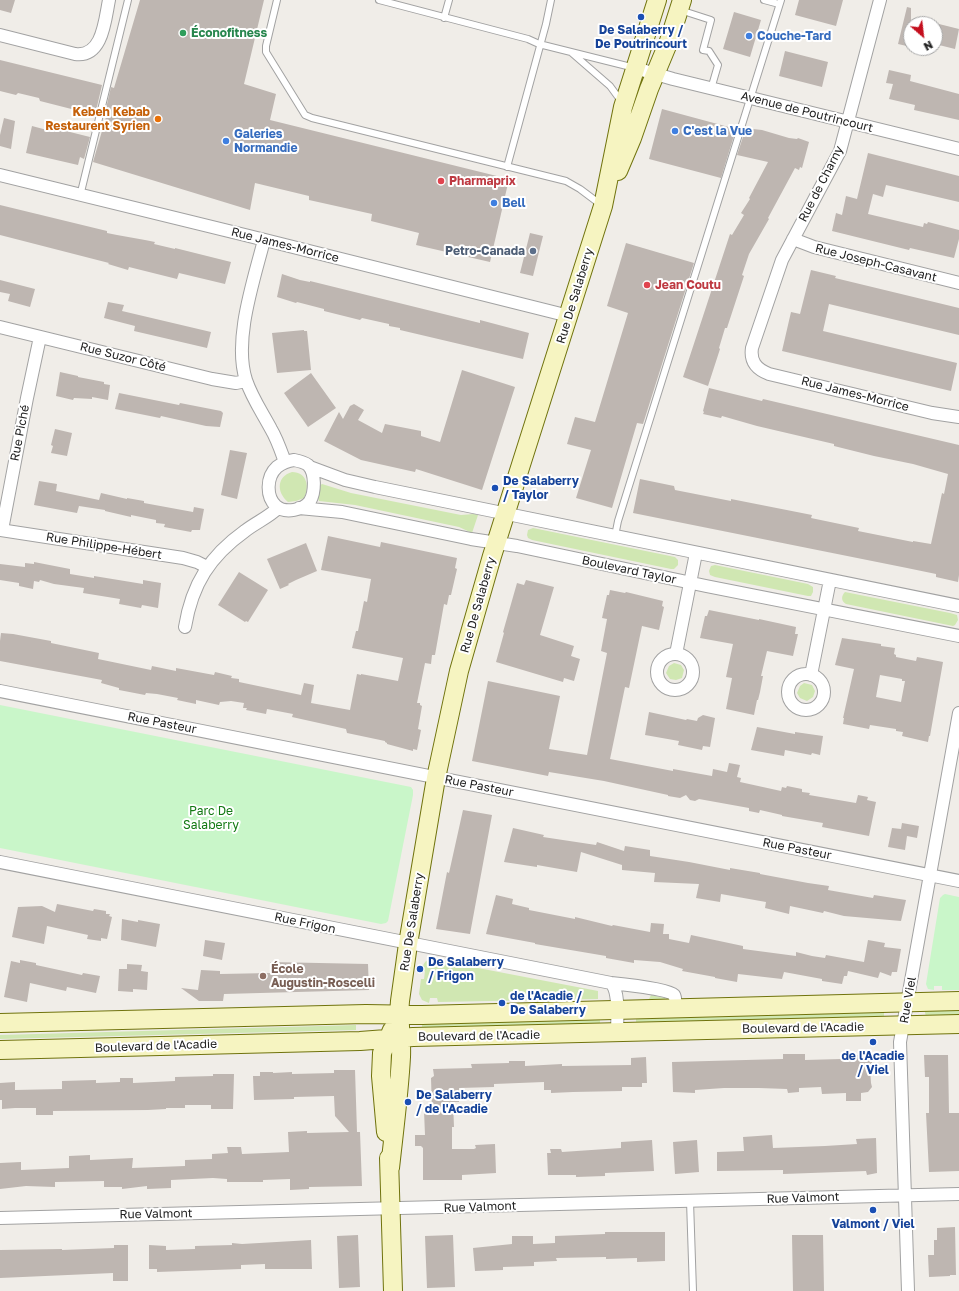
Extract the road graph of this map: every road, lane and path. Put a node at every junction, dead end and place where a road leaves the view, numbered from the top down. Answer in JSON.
{"nodes":[{"id":1,"x":109,"y":0,"type":"edge"},
{"id":2,"x":128,"y":0,"type":"edge"},
{"id":3,"x":277,"y":0,"type":"edge"},
{"id":4,"x":379,"y":0,"type":"edge"},
{"id":5,"x":449,"y":0,"type":"edge"},
{"id":6,"x":551,"y":0,"type":"edge"},
{"id":7,"x":657,"y":0,"type":"edge"},
{"id":8,"x":764,"y":0,"type":"edge"},
{"id":9,"x":880,"y":0,"type":"edge"},
{"id":10,"x":780,"y":2,"type":"edge"},
{"id":11,"x":680,"y":5,"type":"edge"},
{"id":12,"x":444,"y":18,"type":"junction"},
{"id":13,"x":0,"y":35,"type":"edge"},
{"id":14,"x":540,"y":44,"type":"junction"},
{"id":15,"x":571,"y":52,"type":"junction"},
{"id":16,"x":635,"y":68,"type":"junction"},
{"id":17,"x":655,"y":74,"type":"junction"},
{"id":18,"x":711,"y":89,"type":"junction"},
{"id":19,"x":749,"y":98,"type":"junction"},
{"id":20,"x":623,"y":107,"type":"junction"},
{"id":21,"x":848,"y":122,"type":"junction"},
{"id":22,"x":959,"y":149,"type":"edge"},
{"id":23,"x":507,"y":167,"type":"junction"},
{"id":24,"x":0,"y":175,"type":"edge"},
{"id":25,"x":80,"y":196,"type":"junction"},
{"id":26,"x":603,"y":206,"type":"junction"},
{"id":27,"x":793,"y":239,"type":"junction"},
{"id":28,"x":264,"y":240,"type":"junction"},
{"id":29,"x":959,"y":283,"type":"edge"},
{"id":30,"x":569,"y":316,"type":"junction"},
{"id":31,"x":0,"y":327,"type":"edge"},
{"id":32,"x":40,"y":336,"type":"junction"},
{"id":33,"x":754,"y":364,"type":"joint"},
{"id":34,"x":246,"y":381,"type":"junction"},
{"id":35,"x":959,"y":417,"type":"edge"},
{"id":36,"x":286,"y":462,"type":"junction"},
{"id":37,"x":310,"y":468,"type":"junction"},
{"id":38,"x":278,"y":508,"type":"junction"},
{"id":39,"x":299,"y":508,"type":"junction"},
{"id":40,"x":506,"y":514,"type":"junction"},
{"id":41,"x":1,"y":530,"type":"edge"},
{"id":42,"x":615,"y":536,"type":"junction"},
{"id":43,"x":496,"y":543,"type":"junction"},
{"id":44,"x":696,"y":553,"type":"junction"},
{"id":45,"x":207,"y":567,"type":"junction"},
{"id":46,"x":830,"y":580,"type":"junction"},
{"id":47,"x":690,"y":583,"type":"junction"},
{"id":48,"x":959,"y":606,"type":"edge"},
{"id":49,"x":824,"y":609,"type":"junction"},
{"id":50,"x":185,"y":627,"type":"dead end"},
{"id":51,"x":959,"y":636,"type":"edge"},
{"id":52,"x":676,"y":654,"type":"dead end"},
{"id":53,"x":811,"y":675,"type":"dead end"},
{"id":54,"x":0,"y":691,"type":"edge"},
{"id":55,"x":959,"y":713,"type":"edge"},
{"id":56,"x":436,"y":778,"type":"junction"},
{"id":57,"x":0,"y":862,"type":"edge"},
{"id":58,"x":930,"y":875,"type":"junction"},
{"id":59,"x":959,"y":881,"type":"edge"},
{"id":60,"x":408,"y":944,"type":"junction"},
{"id":61,"x":611,"y":983,"type":"junction"},
{"id":62,"x":959,"y":1001,"type":"edge"},
{"id":63,"x":907,"y":1002,"type":"junction"},
{"id":64,"x":676,"y":1008,"type":"junction"},
{"id":65,"x":616,"y":1009,"type":"junction"},
{"id":66,"x":398,"y":1014,"type":"junction"},
{"id":67,"x":0,"y":1023,"type":"edge"},
{"id":68,"x":959,"y":1024,"type":"edge"},
{"id":69,"x":903,"y":1025,"type":"junction"},
{"id":70,"x":617,"y":1032,"type":"junction"},
{"id":71,"x":394,"y":1038,"type":"junction"},
{"id":72,"x":0,"y":1050,"type":"edge"},
{"id":73,"x":959,"y":1194,"type":"edge"},
{"id":74,"x":904,"y":1196,"type":"junction"},
{"id":75,"x":690,"y":1201,"type":"junction"},
{"id":76,"x":391,"y":1208,"type":"junction"},
{"id":77,"x":0,"y":1218,"type":"edge"},
{"id":78,"x":393,"y":1291,"type":"edge"},
{"id":79,"x":693,"y":1291,"type":"edge"},
{"id":80,"x":908,"y":1291,"type":"edge"}],
"edges":[{"from":1,"to":13,"type":"street"},
{"from":2,"to":25,"type":"lane"},
{"from":3,"to":23,"type":"lane"},
{"from":4,"to":12,"type":"lane"},
{"from":5,"to":12,"type":"lane"},
{"from":6,"to":14,"type":"lane"},
{"from":7,"to":16,"type":"main road","name":"Rue De Salaberry"},
{"from":8,"to":10,"type":"lane"},
{"from":9,"to":21,"type":"street","name":"Rue de Charny"},
{"from":10,"to":19,"type":"lane"},
{"from":11,"to":17,"type":"main road","name":"Rue De Salaberry"},
{"from":11,"to":18,"type":"lane"},
{"from":12,"to":14,"type":"lane"},
{"from":14,"to":15,"type":"lane"},
{"from":14,"to":23,"type":"lane"},
{"from":15,"to":16,"type":"lane"},
{"from":15,"to":20,"type":"lane"},
{"from":16,"to":17,"type":"street","name":"Avenue de Poutrincourt"},
{"from":16,"to":20,"type":"main road","name":"Rue De Salaberry"},
{"from":17,"to":18,"type":"street","name":"Avenue de Poutrincourt"},
{"from":17,"to":26,"type":"main road","name":"Rue De Salaberry"},
{"from":18,"to":19,"type":"street","name":"Avenue de Poutrincourt"},
{"from":19,"to":21,"type":"street","name":"Avenue de Poutrincourt"},
{"from":19,"to":42,"type":"lane"},
{"from":20,"to":26,"type":"main road","name":"Rue De Salaberry"},
{"from":21,"to":22,"type":"street","name":"Avenue de Poutrincourt"},
{"from":21,"to":27,"type":"street","name":"Rue de Charny"},
{"from":23,"to":26,"type":"lane"},
{"from":24,"to":25,"type":"street","name":"Rue James-Morrice"},
{"from":25,"to":28,"type":"street","name":"Rue James-Morrice"},
{"from":26,"to":30,"type":"main road","name":"Rue De Salaberry"},
{"from":27,"to":29,"type":"street","name":"Rue Joseph-Casavant"},
{"from":27,"to":33,"type":"street","name":"Rue de Charny"},
{"from":28,"to":30,"type":"street","name":"Rue James-Morrice"},
{"from":28,"to":34,"type":"street"},
{"from":30,"to":40,"type":"main road","name":"Rue De Salaberry"},
{"from":31,"to":32,"type":"street","name":"Rue Suzor Côté"},
{"from":32,"to":34,"type":"street","name":"Rue Suzor Côté"},
{"from":32,"to":41,"type":"street","name":"Rue Piché"},
{"from":33,"to":35,"type":"street","name":"Rue James-Morrice"},
{"from":34,"to":36,"type":"street"},
{"from":36,"to":37,"type":"street"},
{"from":36,"to":38,"type":"street"},
{"from":37,"to":39,"type":"street"},
{"from":37,"to":40,"type":"street"},
{"from":38,"to":39,"type":"street"},
{"from":38,"to":45,"type":"street"},
{"from":39,"to":43,"type":"street","name":"Boulevard Taylor"},
{"from":40,"to":42,"type":"street"},
{"from":40,"to":43,"type":"main road","name":"Rue De Salaberry"},
{"from":41,"to":45,"type":"street","name":"Rue Philippe-Hébert"},
{"from":42,"to":44,"type":"street"},
{"from":43,"to":47,"type":"street","name":"Boulevard Taylor"},
{"from":43,"to":56,"type":"main road","name":"Rue De Salaberry"},
{"from":44,"to":46,"type":"street"},
{"from":44,"to":47,"type":"street"},
{"from":45,"to":50,"type":"street"},
{"from":46,"to":48,"type":"street"},
{"from":46,"to":49,"type":"street"},
{"from":47,"to":49,"type":"street","name":"Boulevard Taylor"},
{"from":47,"to":52,"type":"street"},
{"from":49,"to":51,"type":"street","name":"Boulevard Taylor"},
{"from":49,"to":53,"type":"street"},
{"from":54,"to":56,"type":"street","name":"Rue Pasteur"},
{"from":55,"to":58,"type":"street","name":"Rue Viel"},
{"from":56,"to":58,"type":"street","name":"Rue Pasteur"},
{"from":56,"to":60,"type":"main road","name":"Rue De Salaberry"},
{"from":57,"to":60,"type":"street","name":"Rue Frigon"},
{"from":58,"to":59,"type":"street","name":"Rue Pasteur"},
{"from":58,"to":63,"type":"street","name":"Rue Viel"},
{"from":60,"to":61,"type":"street","name":"Rue Frigon"},
{"from":60,"to":66,"type":"main road","name":"Rue De Salaberry"},
{"from":61,"to":64,"type":"street","name":"Rue Frigon"},
{"from":61,"to":65,"type":"street"},
{"from":62,"to":63,"type":"main road","name":"Boulevard de l'Acadie"},
{"from":63,"to":64,"type":"main road","name":"Boulevard de l'Acadie"},
{"from":63,"to":69,"type":"street","name":"Rue Viel"},
{"from":64,"to":65,"type":"main road","name":"Boulevard de l'Acadie"},
{"from":65,"to":66,"type":"main road","name":"Boulevard de l'Acadie"},
{"from":65,"to":70,"type":"street"},
{"from":66,"to":67,"type":"main road","name":"Boulevard de l'Acadie"},
{"from":66,"to":71,"type":"main road","name":"Rue De Salaberry"},
{"from":68,"to":69,"type":"main road","name":"Boulevard de l'Acadie"},
{"from":69,"to":70,"type":"main road","name":"Boulevard de l'Acadie"},
{"from":69,"to":74,"type":"street","name":"Rue Viel"},
{"from":70,"to":71,"type":"main road","name":"Boulevard de l'Acadie"},
{"from":71,"to":72,"type":"main road","name":"Boulevard de l'Acadie"},
{"from":71,"to":76,"type":"main road","name":"Rue De Salaberry"},
{"from":73,"to":74,"type":"street","name":"Rue Valmont"},
{"from":74,"to":75,"type":"street","name":"Rue Valmont"},
{"from":74,"to":80,"type":"street","name":"Rue Viel"},
{"from":75,"to":76,"type":"street","name":"Rue Valmont"},
{"from":75,"to":79,"type":"lane"},
{"from":76,"to":77,"type":"street","name":"Rue Valmont"},
{"from":76,"to":78,"type":"main road","name":"Rue De Salaberry"}]}
